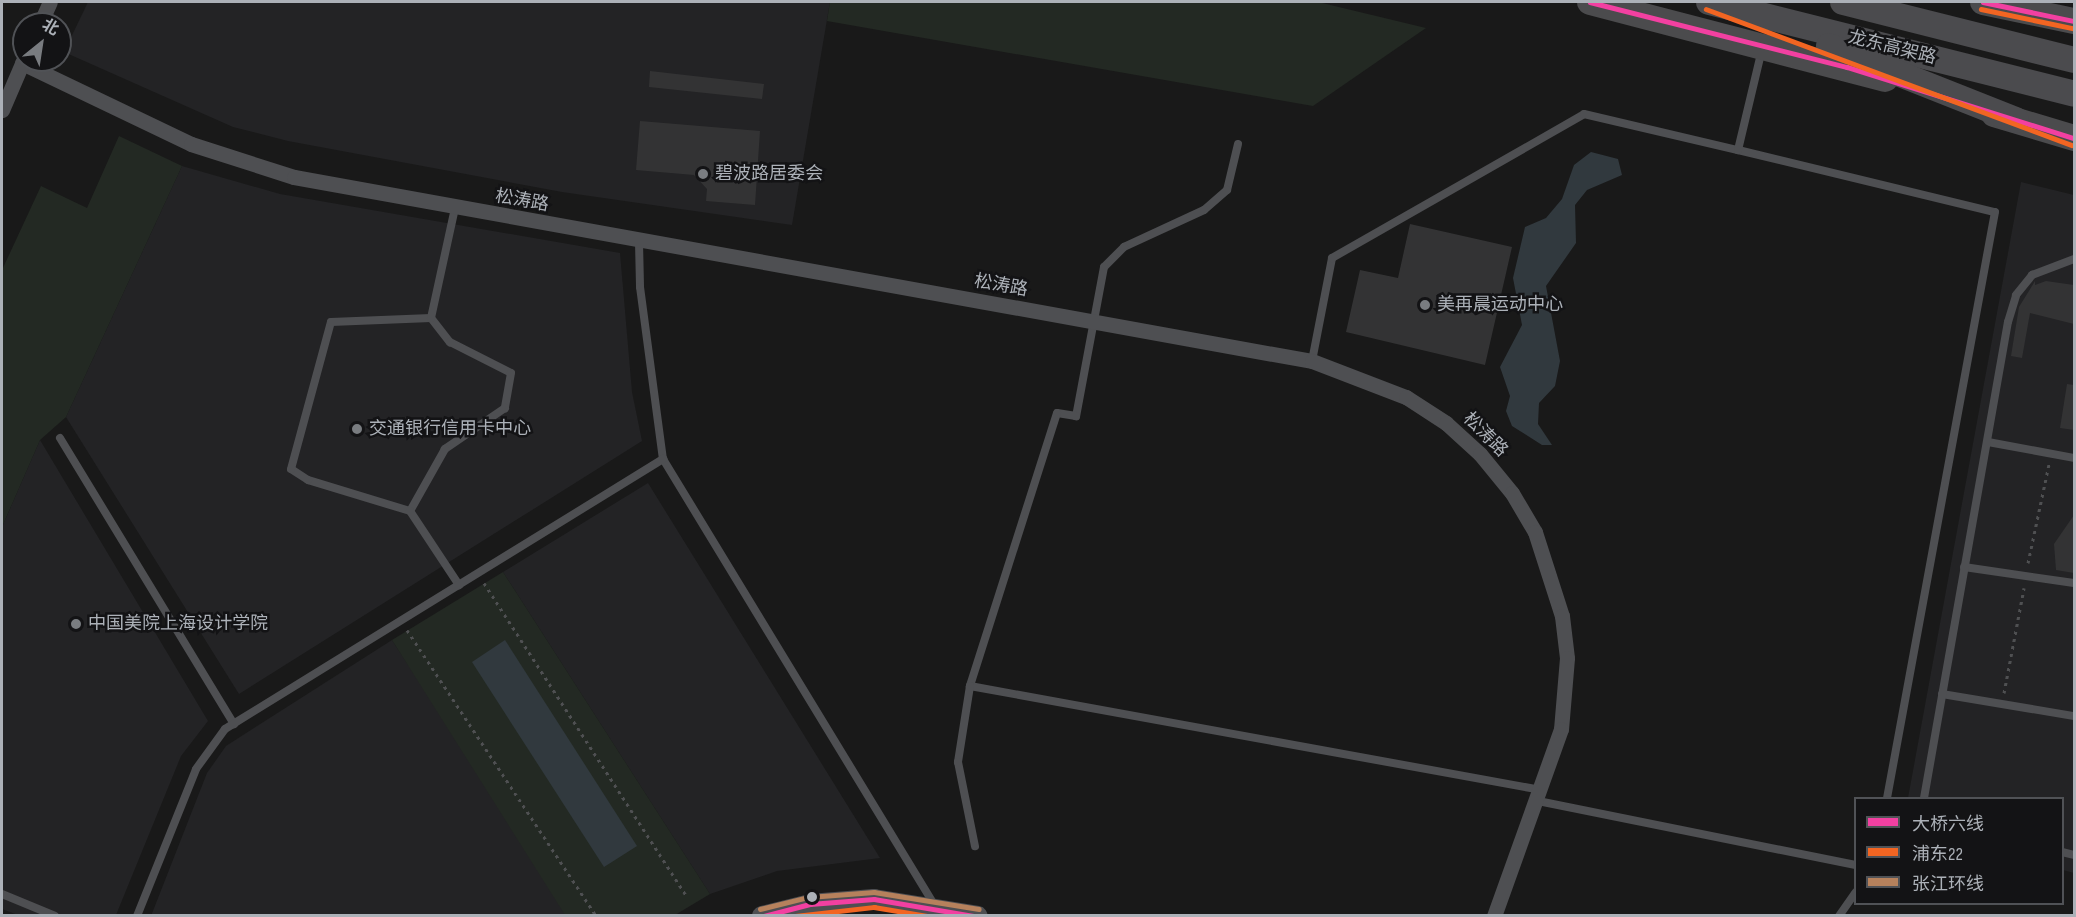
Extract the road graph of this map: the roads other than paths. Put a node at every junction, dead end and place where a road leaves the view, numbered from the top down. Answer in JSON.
{"nodes":[{"id":1,"x":1590,"y":2,"type":"edge"},
{"id":2,"x":1709,"y":2,"type":"edge"},
{"id":3,"x":1843,"y":2,"type":"edge"},
{"id":4,"x":1896,"y":2,"type":"edge"},
{"id":5,"x":1983,"y":2,"type":"edge"},
{"id":6,"x":1734,"y":8,"type":"junction"},
{"id":7,"x":2074,"y":21,"type":"edge"},
{"id":8,"x":1763,"y":45,"type":"junction"},
{"id":9,"x":2024,"y":47,"type":"junction"},
{"id":10,"x":2067,"y":58,"type":"edge"},
{"id":11,"x":18,"y":72,"type":"edge"},
{"id":12,"x":46,"y":72,"type":"edge"},
{"id":13,"x":2064,"y":91,"type":"edge"},
{"id":14,"x":2,"y":110,"type":"edge"},
{"id":15,"x":2016,"y":120,"type":"junction"},
{"id":16,"x":2074,"y":138,"type":"edge"},
{"id":17,"x":1238,"y":144,"type":"dead end"},
{"id":18,"x":1738,"y":150,"type":"junction"},
{"id":19,"x":455,"y":208,"type":"junction"},
{"id":20,"x":639,"y":242,"type":"junction"},
{"id":21,"x":2074,"y":259,"type":"edge"},
{"id":22,"x":430,"y":318,"type":"junction"},
{"id":23,"x":1091,"y":322,"type":"junction"},
{"id":24,"x":1312,"y":361,"type":"junction"},
{"id":25,"x":60,"y":438,"type":"dead end"},
{"id":26,"x":1988,"y":442,"type":"junction"},
{"id":27,"x":2074,"y":458,"type":"edge"},
{"id":28,"x":663,"y":459,"type":"junction"},
{"id":29,"x":410,"y":511,"type":"junction"},
{"id":30,"x":1964,"y":567,"type":"junction"},
{"id":31,"x":2074,"y":583,"type":"edge"},
{"id":32,"x":459,"y":585,"type":"junction"},
{"id":33,"x":970,"y":686,"type":"junction"},
{"id":34,"x":1942,"y":694,"type":"junction"},
{"id":35,"x":2074,"y":716,"type":"edge"},
{"id":36,"x":234,"y":724,"type":"junction"},
{"id":37,"x":1540,"y":796,"type":"junction"},
{"id":38,"x":1887,"y":797,"type":"edge"},
{"id":39,"x":1924,"y":797,"type":"edge"},
{"id":40,"x":975,"y":846,"type":"dead end"},
{"id":41,"x":1854,"y":866,"type":"edge"},
{"id":42,"x":2,"y":894,"type":"edge"},
{"id":43,"x":1854,"y":895,"type":"edge"},
{"id":44,"x":935,"y":906,"type":"junction"},
{"id":45,"x":966,"y":914,"type":"edge"},
{"id":46,"x":55,"y":915,"type":"edge"},
{"id":47,"x":137,"y":915,"type":"edge"},
{"id":48,"x":762,"y":915,"type":"edge"},
{"id":49,"x":1494,"y":915,"type":"edge"},
{"id":50,"x":1839,"y":915,"type":"edge"}],
"edges":[{"from":1,"to":8,"type":"main road"},
{"from":2,"to":6,"type":"highway","name":"龙东高架路"},
{"from":3,"to":9,"type":"highway","name":"龙东高架路"},
{"from":4,"to":9,"type":"highway"},
{"from":5,"to":7,"type":"main road"},
{"from":6,"to":13,"type":"highway","name":"龙东高架路"},
{"from":6,"to":15,"type":"highway"},
{"from":8,"to":15,"type":"main road"},
{"from":8,"to":18,"type":"lane"},
{"from":9,"to":10,"type":"highway","name":"龙东高架路"},
{"from":11,"to":14,"type":"street"},
{"from":12,"to":19,"type":"street","name":"松涛路"},
{"from":15,"to":16,"type":"main road"},
{"from":17,"to":23,"type":"lane"},
{"from":18,"to":24,"type":"lane"},
{"from":18,"to":38,"type":"lane"},
{"from":19,"to":20,"type":"street","name":"松涛路"},
{"from":19,"to":22,"type":"lane"},
{"from":20,"to":23,"type":"street","name":"松涛路"},
{"from":20,"to":28,"type":"lane"},
{"from":21,"to":26,"type":"lane"},
{"from":22,"to":29,"type":"lane"},
{"from":22,"to":29,"type":"lane"},
{"from":23,"to":24,"type":"street","name":"松涛路"},
{"from":23,"to":33,"type":"lane"},
{"from":24,"to":37,"type":"street","name":"松涛路"},
{"from":25,"to":36,"type":"lane"},
{"from":26,"to":27,"type":"lane"},
{"from":26,"to":30,"type":"lane"},
{"from":28,"to":32,"type":"lane"},
{"from":28,"to":44,"type":"lane"},
{"from":29,"to":32,"type":"lane"},
{"from":30,"to":31,"type":"lane"},
{"from":30,"to":34,"type":"lane"},
{"from":32,"to":36,"type":"lane"},
{"from":33,"to":37,"type":"lane"},
{"from":33,"to":40,"type":"lane"},
{"from":34,"to":35,"type":"lane"},
{"from":34,"to":39,"type":"lane"},
{"from":36,"to":47,"type":"lane"},
{"from":37,"to":41,"type":"lane"},
{"from":37,"to":49,"type":"street","name":"松涛路"},
{"from":42,"to":46,"type":"lane"},
{"from":43,"to":50,"type":"lane"},
{"from":44,"to":45,"type":"street"},
{"from":44,"to":48,"type":"street"}]}
